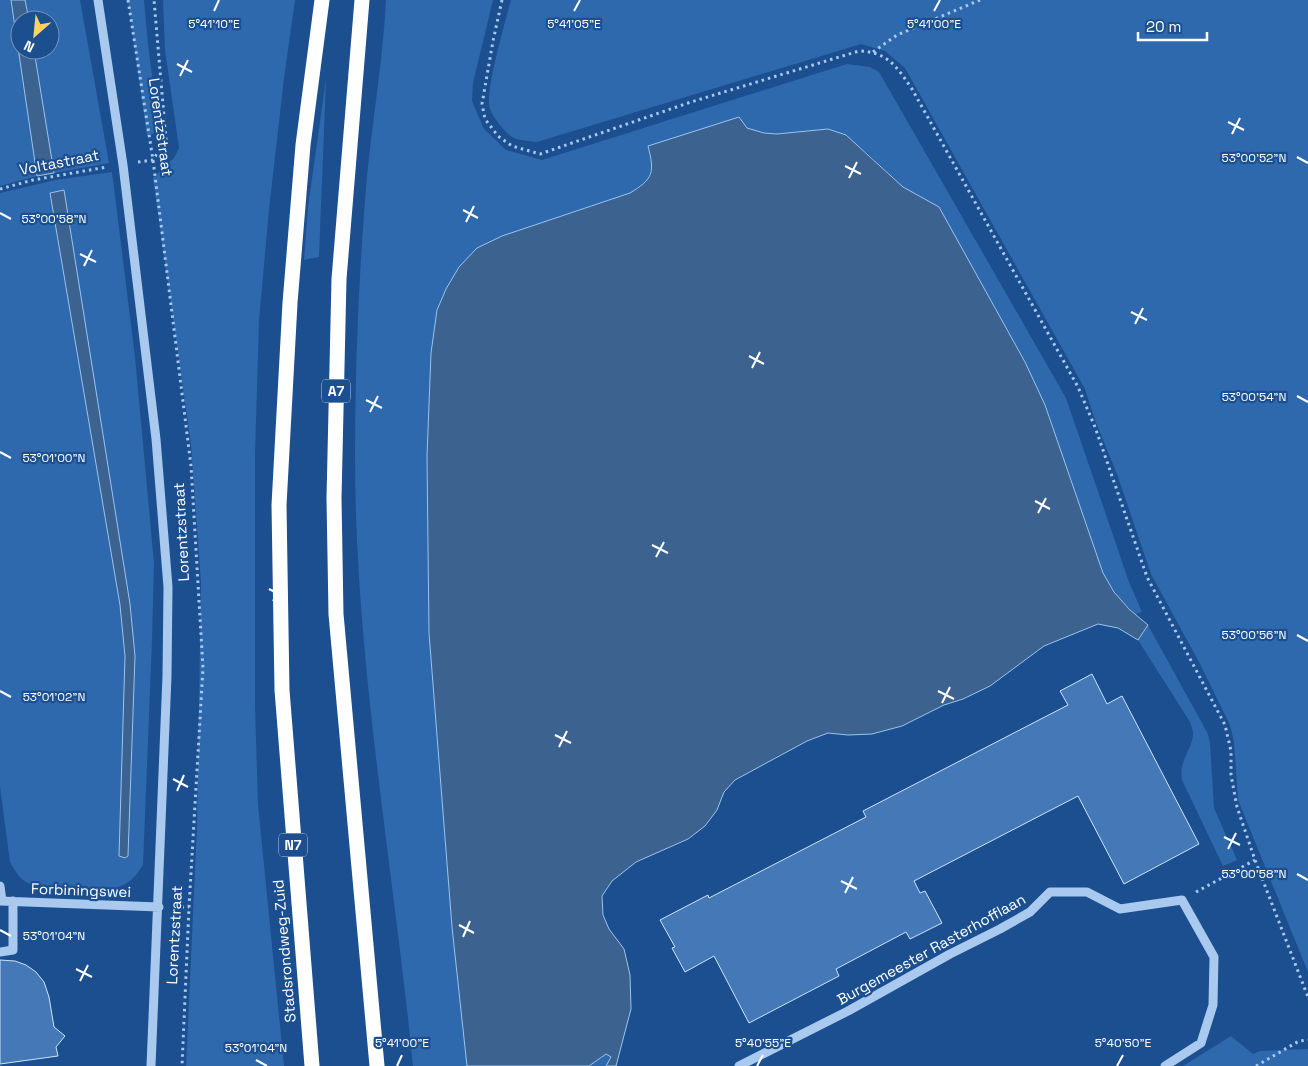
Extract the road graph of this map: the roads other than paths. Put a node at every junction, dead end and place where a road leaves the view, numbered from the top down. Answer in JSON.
{"nodes":[{"id":1,"x":98,"y":0,"type":"edge"},
{"id":2,"x":322,"y":0,"type":"edge"},
{"id":3,"x":362,"y":0,"type":"edge"},
{"id":4,"x":0,"y":886,"type":"edge"},
{"id":5,"x":1,"y":901,"type":"edge"},
{"id":6,"x":13,"y":901,"type":"junction"},
{"id":7,"x":159,"y":906,"type":"junction"},
{"id":8,"x":0,"y":952,"type":"edge"},
{"id":9,"x":151,"y":1066,"type":"edge"},
{"id":10,"x":312,"y":1066,"type":"edge"},
{"id":11,"x":377,"y":1066,"type":"edge"},
{"id":12,"x":739,"y":1066,"type":"edge"},
{"id":13,"x":1164,"y":1066,"type":"edge"}],
"edges":[{"from":1,"to":7,"type":"street","name":"Lorentzstraat"},
{"from":2,"to":10,"type":"highway","name":"Stadsrondweg-Zuid","number":"N7"},
{"from":3,"to":11,"type":"highway","number":"A7"},
{"from":4,"to":5,"type":"street"},
{"from":5,"to":6,"type":"street","name":"Forbiningswei"},
{"from":6,"to":7,"type":"street","name":"Forbiningswei"},
{"from":6,"to":8,"type":"street"},
{"from":7,"to":9,"type":"street","name":"Lorentzstraat"},
{"from":12,"to":13,"type":"street","name":"Burgemeester Rasterhofflaan"}]}
